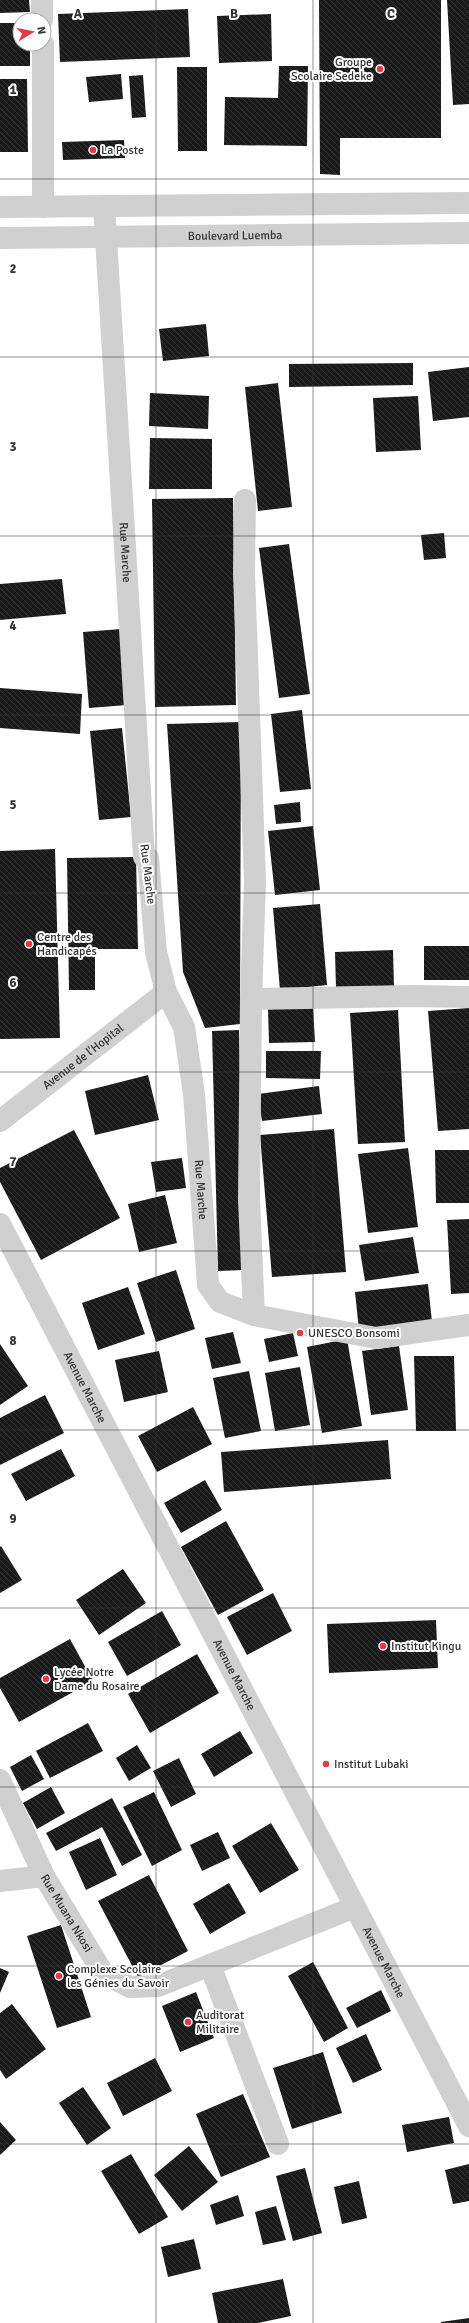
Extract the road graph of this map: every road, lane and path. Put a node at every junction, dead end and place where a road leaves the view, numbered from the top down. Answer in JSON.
{"nodes":[{"id":1,"x":42,"y":0,"type":"edge"},
{"id":2,"x":42,"y":12,"type":"edge"},
{"id":3,"x":42,"y":52,"type":"edge"},
{"id":4,"x":469,"y":203,"type":"edge"},
{"id":5,"x":104,"y":206,"type":"junction"},
{"id":6,"x":0,"y":207,"type":"edge"},
{"id":7,"x":43,"y":207,"type":"junction"},
{"id":8,"x":469,"y":233,"type":"edge"},
{"id":9,"x":106,"y":236,"type":"junction"},
{"id":10,"x":0,"y":238,"type":"edge"},
{"id":11,"x":245,"y":500,"type":"dead end"},
{"id":12,"x":166,"y":992,"type":"junction"},
{"id":13,"x":469,"y":997,"type":"edge"},
{"id":14,"x":251,"y":999,"type":"junction"},
{"id":15,"x":0,"y":1121,"type":"edge"},
{"id":16,"x":0,"y":1224,"type":"edge"},
{"id":17,"x":254,"y":1315,"type":"junction"},
{"id":18,"x":469,"y":1325,"type":"edge"},
{"id":19,"x":0,"y":1780,"type":"edge"},
{"id":20,"x":44,"y":1876,"type":"junction"},
{"id":21,"x":0,"y":1881,"type":"edge"},
{"id":22,"x":355,"y":1907,"type":"junction"},
{"id":23,"x":210,"y":1965,"type":"junction"},
{"id":24,"x":469,"y":2126,"type":"edge"},
{"id":25,"x":278,"y":2144,"type":"dead end"}],
"edges":[{"from":1,"to":2,"type":"street"},
{"from":3,"to":7,"type":"street"},
{"from":4,"to":5,"type":"street"},
{"from":5,"to":7,"type":"street"},
{"from":5,"to":9,"type":"street","name":"Rue Marche"},
{"from":6,"to":7,"type":"street"},
{"from":8,"to":9,"type":"street","name":"Boulevard Luemba"},
{"from":9,"to":10,"type":"street","name":"Boulevard Luemba"},
{"from":9,"to":12,"type":"street","name":"Rue Marche"},
{"from":11,"to":14,"type":"street"},
{"from":12,"to":15,"type":"street","name":"Avenue de l'Hopital"},
{"from":12,"to":17,"type":"street","name":"Rue Marche"},
{"from":13,"to":14,"type":"street"},
{"from":14,"to":17,"type":"street"},
{"from":16,"to":22,"type":"street","name":"Avenue Marche"},
{"from":17,"to":18,"type":"street","name":"Rue Marche"},
{"from":19,"to":20,"type":"street","name":"Rue Muana Nkosi"},
{"from":20,"to":21,"type":"street"},
{"from":20,"to":23,"type":"street","name":"Rue Muana Nkosi"},
{"from":22,"to":23,"type":"street","name":"Rue Muana Nkosi"},
{"from":22,"to":24,"type":"street","name":"Avenue Marche"},
{"from":23,"to":25,"type":"street"}]}
